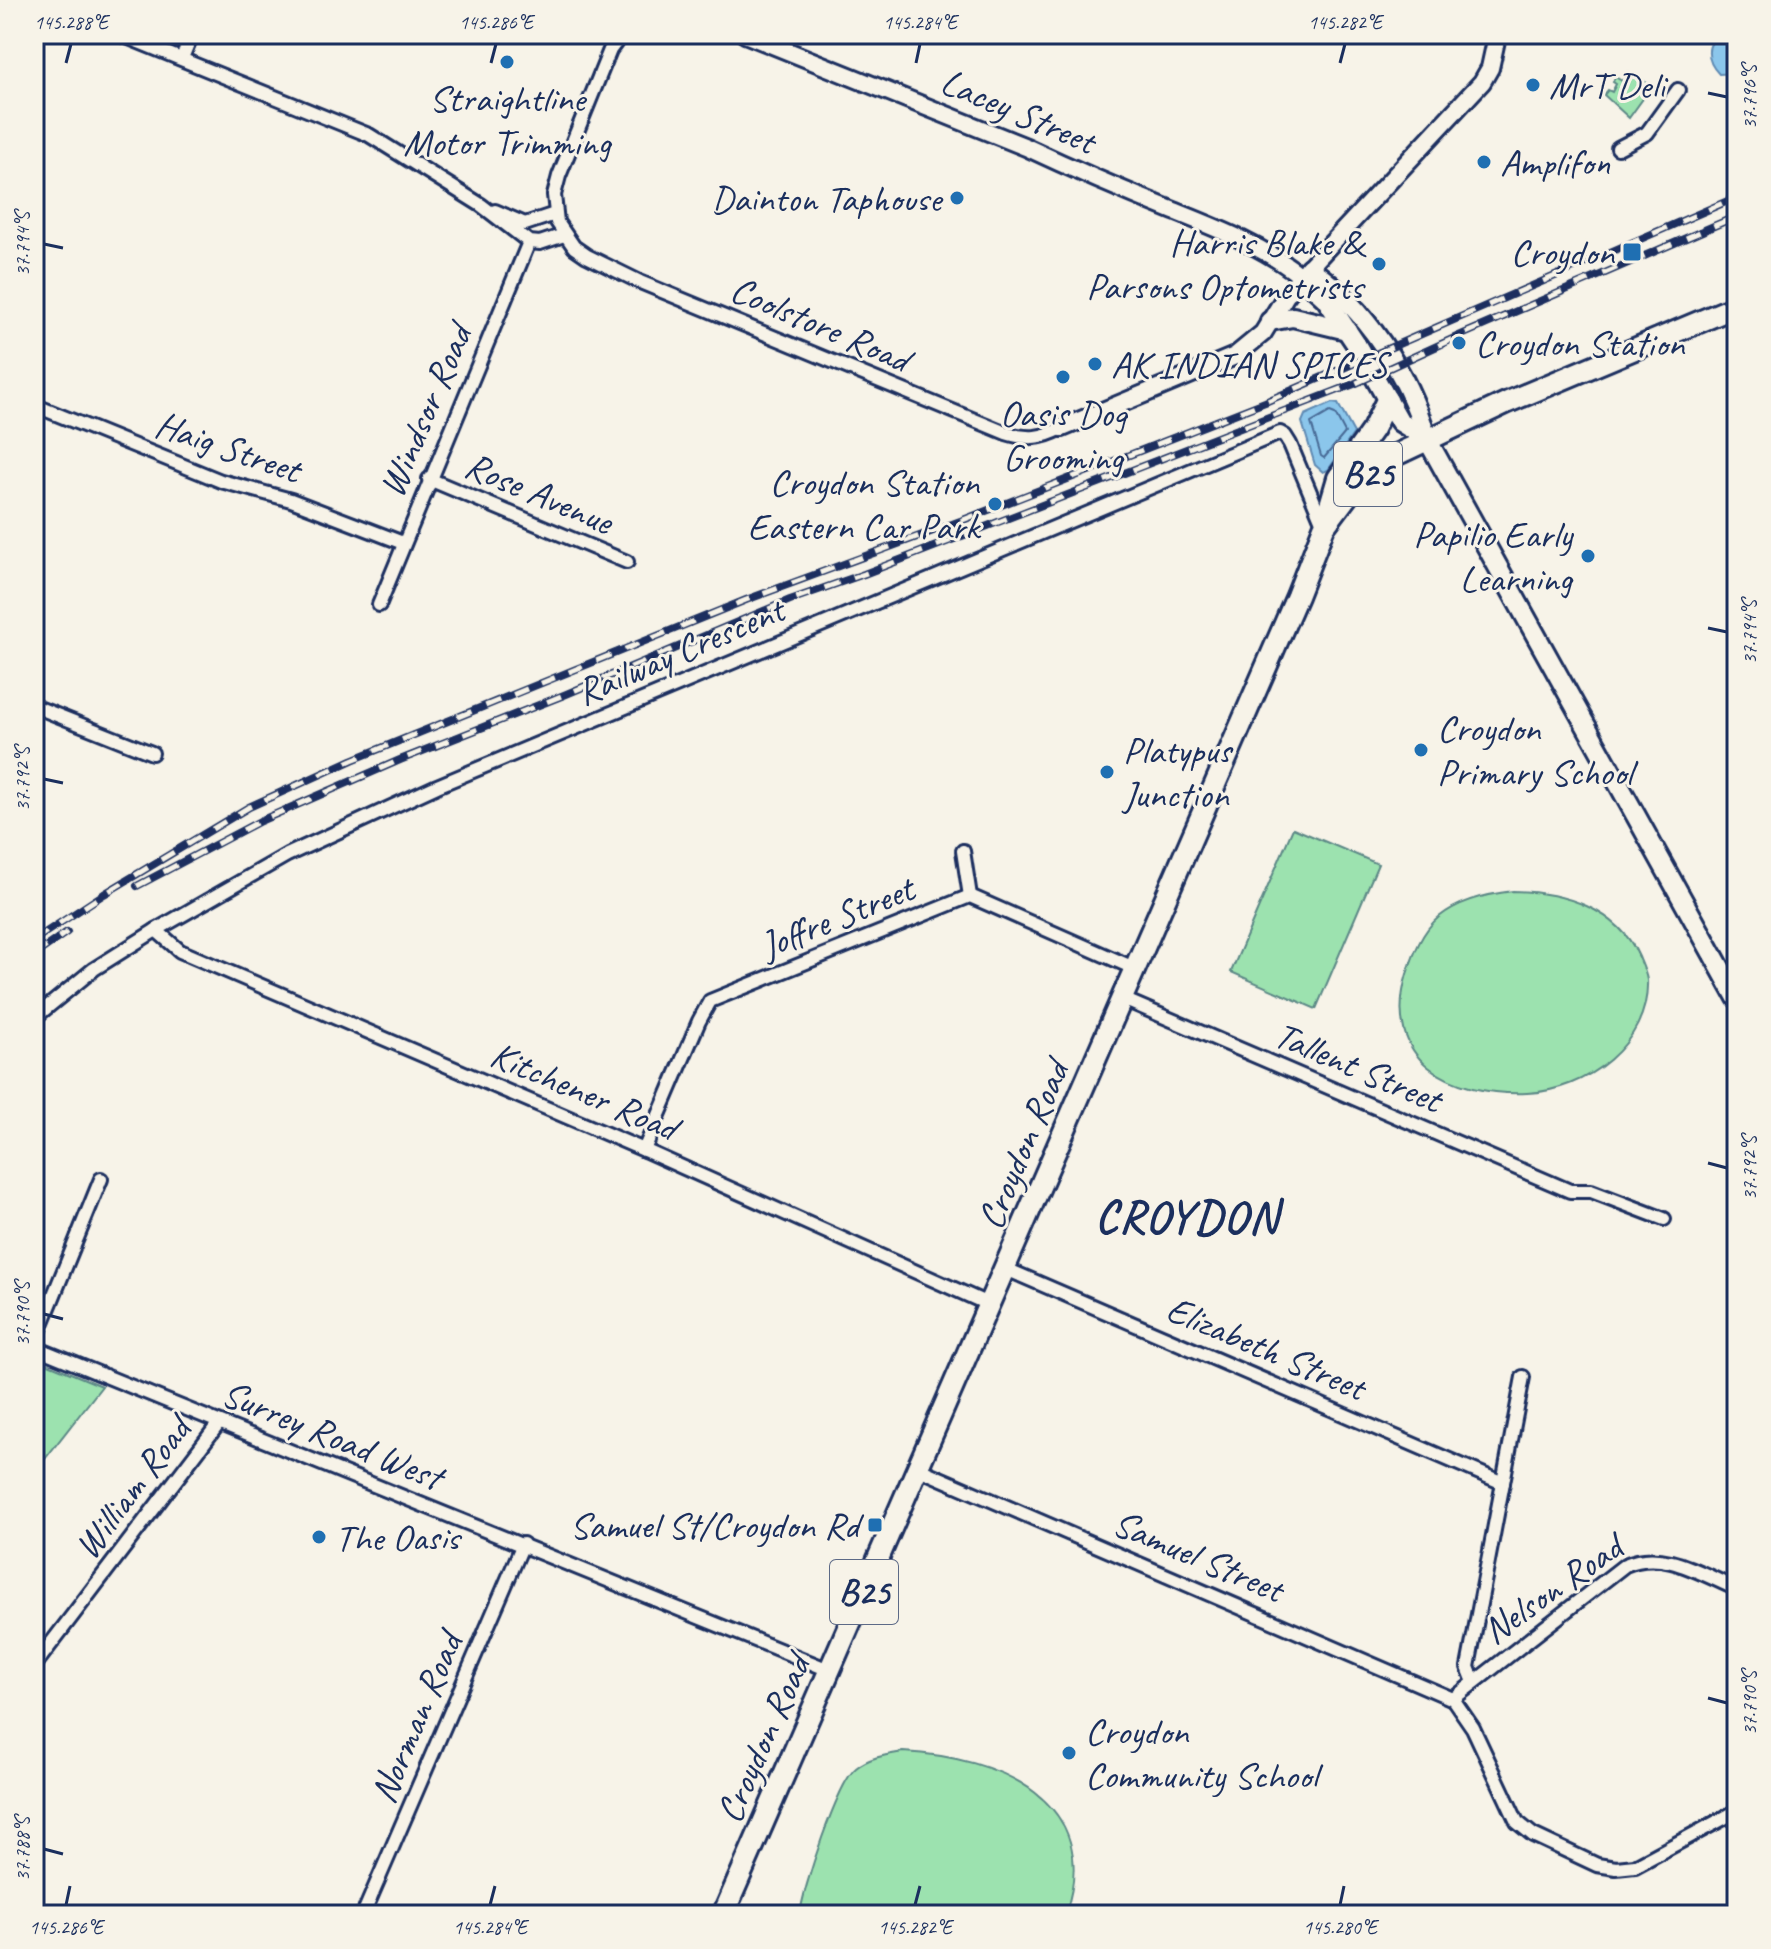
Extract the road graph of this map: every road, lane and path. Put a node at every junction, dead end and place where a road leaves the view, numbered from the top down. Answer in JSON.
{"nodes":[{"id":1,"x":119,"y":34,"type":"edge"},
{"id":2,"x":192,"y":34,"type":"edge"},
{"id":3,"x":611,"y":34,"type":"edge"},
{"id":4,"x":622,"y":34,"type":"edge"},
{"id":5,"x":745,"y":34,"type":"edge"},
{"id":6,"x":1495,"y":35,"type":"edge"},
{"id":7,"x":610,"y":50,"type":"junction"},
{"id":8,"x":182,"y":58,"type":"junction"},
{"id":9,"x":1678,"y":90,"type":"dead end"},
{"id":10,"x":1618,"y":148,"type":"dead end"},
{"id":11,"x":481,"y":205,"type":"junction"},
{"id":12,"x":555,"y":214,"type":"junction"},
{"id":13,"x":564,"y":235,"type":"junction"},
{"id":14,"x":529,"y":242,"type":"junction"},
{"id":15,"x":1305,"y":272,"type":"junction"},
{"id":16,"x":1737,"y":306,"type":"edge"},
{"id":17,"x":1270,"y":321,"type":"junction"},
{"id":18,"x":1347,"y":330,"type":"junction"},
{"id":19,"x":1387,"y":400,"type":"junction"},
{"id":20,"x":34,"y":405,"type":"edge"},
{"id":21,"x":1062,"y":428,"type":"joint"},
{"id":22,"x":1427,"y":439,"type":"junction"},
{"id":23,"x":429,"y":479,"type":"junction"},
{"id":24,"x":1324,"y":527,"type":"junction"},
{"id":25,"x":403,"y":543,"type":"junction"},
{"id":26,"x":627,"y":562,"type":"dead end"},
{"id":27,"x":379,"y":605,"type":"dead end"},
{"id":28,"x":34,"y":706,"type":"edge"},
{"id":29,"x":152,"y":753,"type":"dead end"},
{"id":30,"x":963,"y":851,"type":"dead end"},
{"id":31,"x":970,"y":896,"type":"junction"},
{"id":32,"x":156,"y":930,"type":"junction"},
{"id":33,"x":1136,"y":969,"type":"junction"},
{"id":34,"x":1737,"y":998,"type":"edge"},
{"id":35,"x":1123,"y":999,"type":"junction"},
{"id":36,"x":34,"y":1018,"type":"edge"},
{"id":37,"x":644,"y":1150,"type":"junction"},
{"id":38,"x":101,"y":1179,"type":"dead end"},
{"id":39,"x":1664,"y":1219,"type":"dead end"},
{"id":40,"x":1006,"y":1269,"type":"junction"},
{"id":41,"x":990,"y":1305,"type":"junction"},
{"id":42,"x":34,"y":1346,"type":"edge"},
{"id":43,"x":1523,"y":1377,"type":"dead end"},
{"id":44,"x":219,"y":1423,"type":"junction"},
{"id":45,"x":919,"y":1469,"type":"junction"},
{"id":46,"x":1503,"y":1483,"type":"junction"},
{"id":47,"x":523,"y":1544,"type":"junction"},
{"id":48,"x":1737,"y":1589,"type":"edge"},
{"id":49,"x":34,"y":1666,"type":"edge"},
{"id":50,"x":829,"y":1670,"type":"junction"},
{"id":51,"x":1474,"y":1682,"type":"junction"},
{"id":52,"x":1453,"y":1699,"type":"junction"},
{"id":53,"x":1737,"y":1811,"type":"edge"},
{"id":54,"x":363,"y":1915,"type":"edge"},
{"id":55,"x":723,"y":1915,"type":"edge"}],
"edges":[{"from":1,"to":8,"type":"street"},
{"from":2,"to":8,"type":"street"},
{"from":3,"to":7,"type":"street"},
{"from":4,"to":7,"type":"street"},
{"from":5,"to":15,"type":"street","name":"Lacey Street"},
{"from":6,"to":15,"type":"street"},
{"from":7,"to":12,"type":"street"},
{"from":8,"to":11,"type":"street"},
{"from":9,"to":10,"type":"street"},
{"from":11,"to":12,"type":"street"},
{"from":11,"to":14,"type":"street"},
{"from":12,"to":13,"type":"street"},
{"from":13,"to":14,"type":"street"},
{"from":13,"to":21,"type":"street","name":"Coolstore Road"},
{"from":14,"to":23,"type":"street","name":"Windsor Road"},
{"from":15,"to":17,"type":"street"},
{"from":15,"to":18,"type":"main road"},
{"from":15,"to":22,"type":"main road"},
{"from":16,"to":22,"type":"main road","name":"Croydon Road"},
{"from":17,"to":18,"type":"main road"},
{"from":17,"to":21,"type":"street"},
{"from":18,"to":19,"type":"main road"},
{"from":19,"to":22,"type":"main road"},
{"from":19,"to":24,"type":"main road"},
{"from":20,"to":25,"type":"street","name":"Haig Street"},
{"from":22,"to":24,"type":"main road","name":"Croydon Road","number":"B25"},
{"from":22,"to":34,"type":"main road"},
{"from":23,"to":25,"type":"street","name":"Windsor Road"},
{"from":23,"to":26,"type":"street","name":"Rose Avenue"},
{"from":24,"to":32,"type":"street","name":"Railway Crescent"},
{"from":24,"to":33,"type":"main road","name":"Croydon Road","number":"B25"},
{"from":25,"to":27,"type":"street","name":"Windsor Road"},
{"from":28,"to":29,"type":"street"},
{"from":30,"to":31,"type":"street"},
{"from":31,"to":33,"type":"street","name":"Joffre Street"},
{"from":31,"to":37,"type":"street","name":"Joffre Street"},
{"from":32,"to":36,"type":"street","name":"Railway Crescent"},
{"from":32,"to":37,"type":"street","name":"Kitchener Road"},
{"from":33,"to":35,"type":"main road","name":"Croydon Road","number":"B25"},
{"from":35,"to":39,"type":"street","name":"Tallent Street"},
{"from":35,"to":40,"type":"main road","name":"Croydon Road","number":"B25"},
{"from":37,"to":41,"type":"street","name":"Kitchener Road"},
{"from":38,"to":42,"type":"street"},
{"from":40,"to":41,"type":"main road","name":"Croydon Road","number":"B25"},
{"from":40,"to":46,"type":"street","name":"Elizabeth Street"},
{"from":41,"to":45,"type":"main road","name":"Croydon Road","number":"B25"},
{"from":42,"to":44,"type":"street","name":"Surrey Road West"},
{"from":43,"to":46,"type":"street"},
{"from":44,"to":47,"type":"street","name":"Surrey Road West"},
{"from":44,"to":49,"type":"street","name":"William Road"},
{"from":45,"to":50,"type":"main road","name":"Croydon Road","number":"B25"},
{"from":45,"to":52,"type":"street","name":"Samuel Street"},
{"from":46,"to":51,"type":"street"},
{"from":47,"to":50,"type":"street","name":"Surrey Road West"},
{"from":47,"to":54,"type":"street","name":"Norman Road"},
{"from":48,"to":51,"type":"street","name":"Nelson Road"},
{"from":50,"to":55,"type":"main road","name":"Croydon Road","number":"B25"},
{"from":51,"to":52,"type":"street","name":"Nelson Road"},
{"from":52,"to":53,"type":"street"}]}
